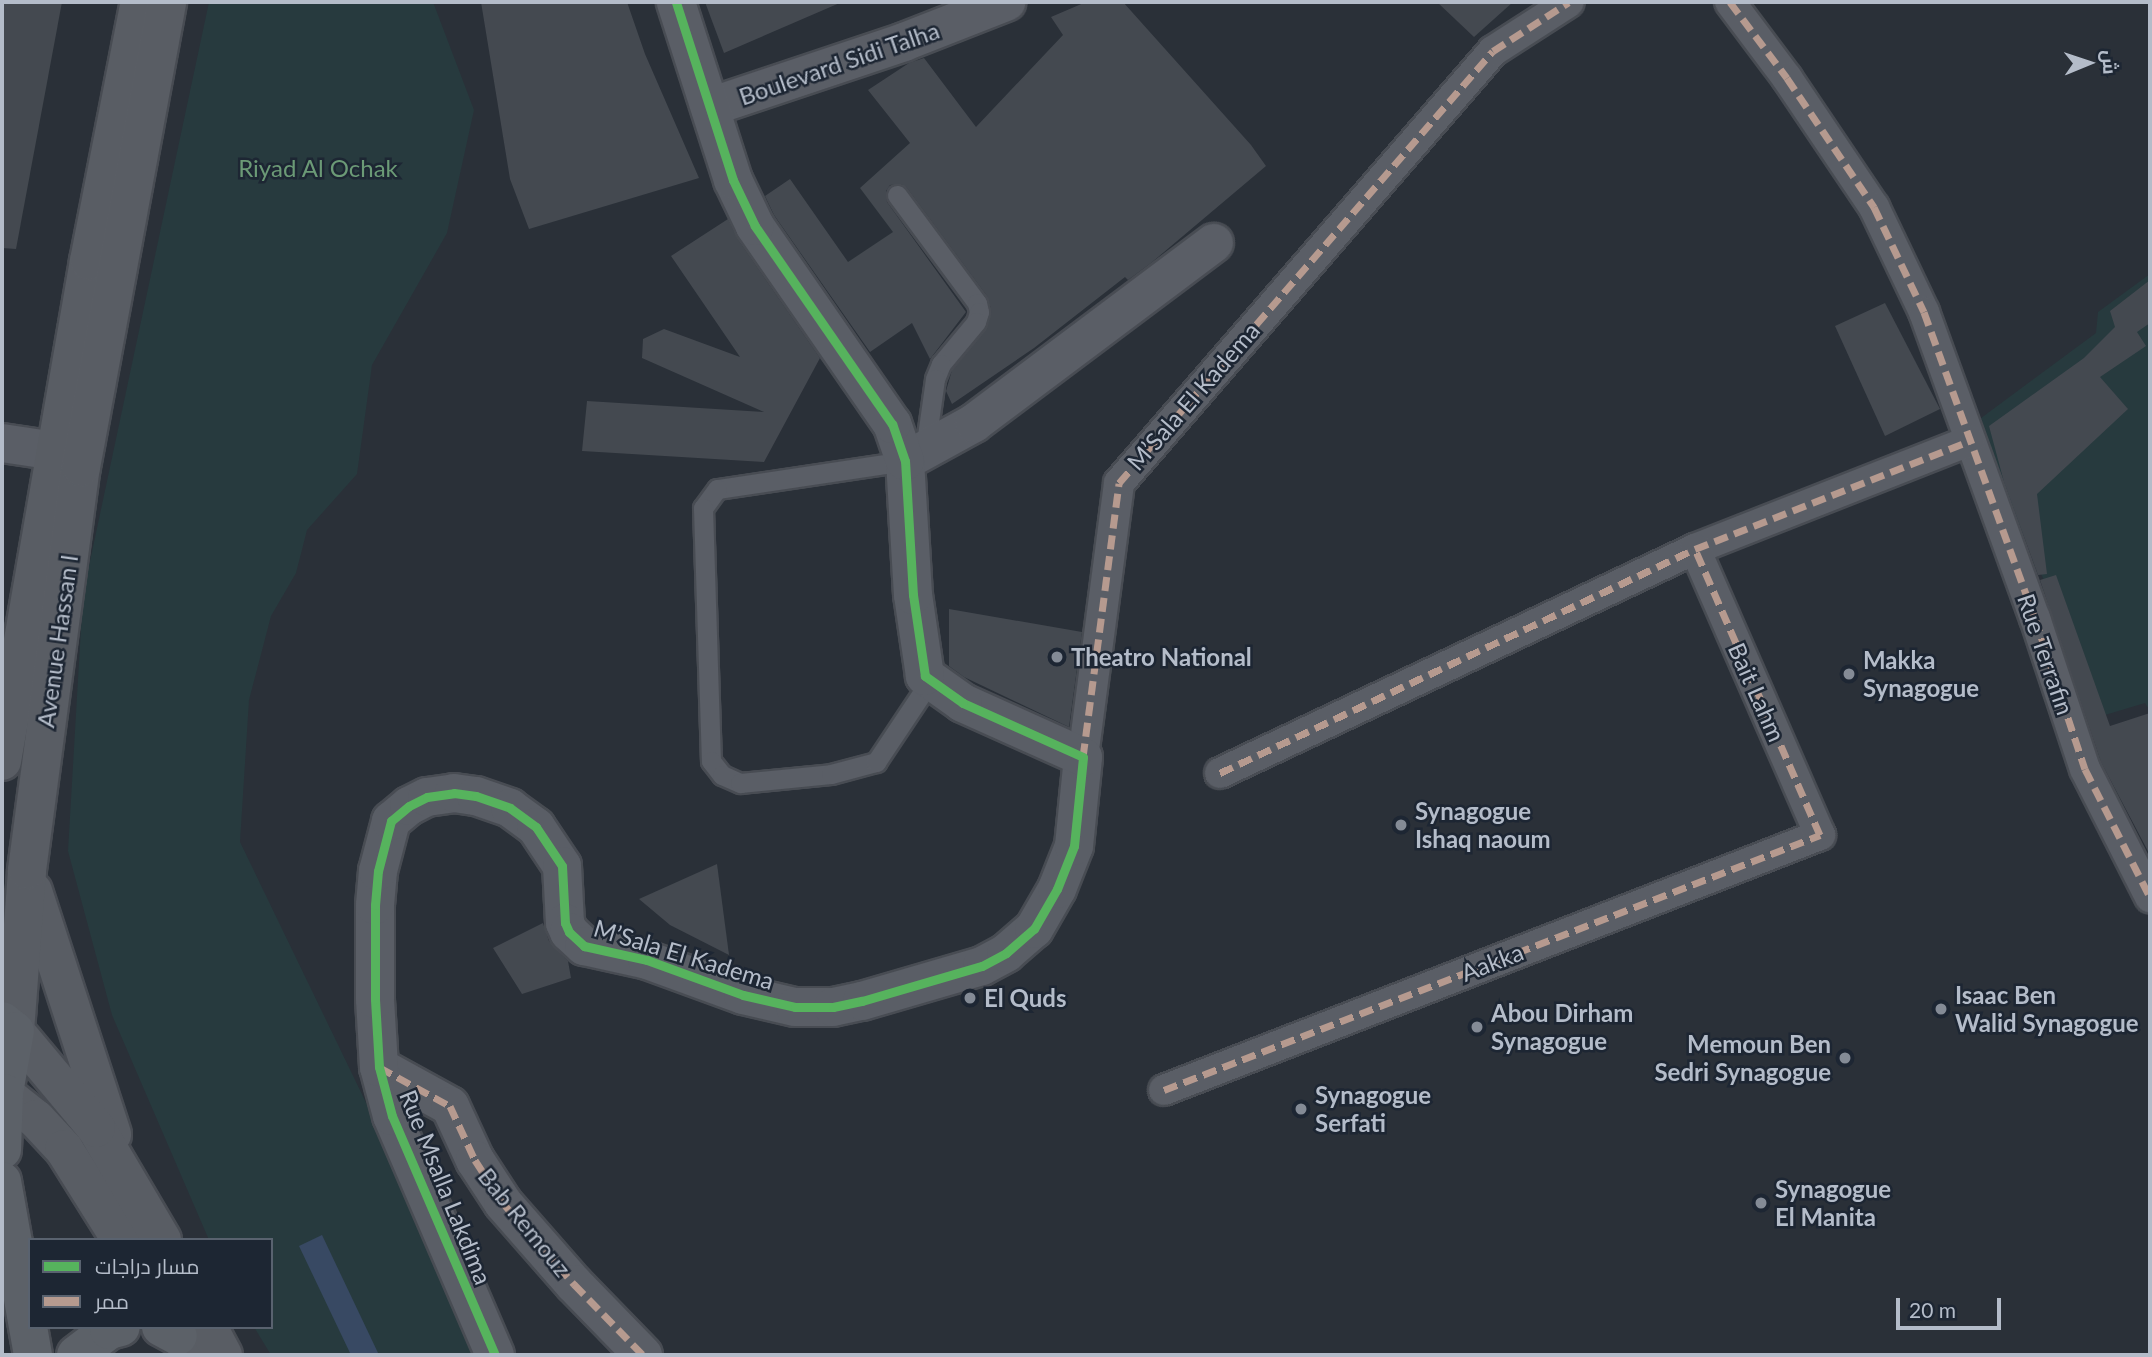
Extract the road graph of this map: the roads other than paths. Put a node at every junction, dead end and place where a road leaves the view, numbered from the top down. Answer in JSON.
{"nodes":[{"id":1,"x":140,"y":2,"type":"edge"},
{"id":2,"x":167,"y":2,"type":"edge"},
{"id":3,"x":676,"y":2,"type":"edge"},
{"id":4,"x":1006,"y":2,"type":"edge"},
{"id":5,"x":1569,"y":2,"type":"edge"},
{"id":6,"x":1730,"y":2,"type":"edge"},
{"id":7,"x":710,"y":107,"type":"junction"},
{"id":8,"x":897,"y":195,"type":"dead end"},
{"id":9,"x":1214,"y":243,"type":"dead end"},
{"id":10,"x":1969,"y":441,"type":"junction"},
{"id":11,"x":2,"y":443,"type":"edge"},
{"id":12,"x":55,"y":451,"type":"junction"},
{"id":13,"x":915,"y":456,"type":"junction"},
{"id":14,"x":1695,"y":549,"type":"junction"},
{"id":15,"x":930,"y":681,"type":"junction"},
{"id":16,"x":1083,"y":757,"type":"junction"},
{"id":17,"x":2,"y":761,"type":"edge"},
{"id":18,"x":1220,"y":773,"type":"dead end"},
{"id":19,"x":1820,"y":835,"type":"joint"},
{"id":20,"x":27,"y":870,"type":"junction"},
{"id":21,"x":2150,"y":897,"type":"edge"},
{"id":22,"x":564,"y":909,"type":"joint"},
{"id":23,"x":8,"y":1026,"type":"edge"},
{"id":24,"x":379,"y":1068,"type":"junction"},
{"id":25,"x":1164,"y":1090,"type":"dead end"},
{"id":26,"x":3,"y":1092,"type":"edge"},
{"id":27,"x":2,"y":1150,"type":"edge"},
{"id":28,"x":2,"y":1181,"type":"edge"},
{"id":29,"x":120,"y":1238,"type":"edge"},
{"id":30,"x":161,"y":1238,"type":"edge"},
{"id":31,"x":161,"y":1238,"type":"edge"},
{"id":32,"x":28,"y":1327,"type":"edge"},
{"id":33,"x":28,"y":1329,"type":"edge"},
{"id":34,"x":117,"y":1329,"type":"edge"},
{"id":35,"x":183,"y":1335,"type":"edge"},
{"id":36,"x":33,"y":1355,"type":"edge"},
{"id":37,"x":76,"y":1355,"type":"edge"},
{"id":38,"x":223,"y":1355,"type":"edge"},
{"id":39,"x":495,"y":1355,"type":"edge"},
{"id":40,"x":643,"y":1355,"type":"edge"}],
"edges":[{"from":1,"to":12,"type":"main road","name":"Avenue Hassan I"},
{"from":2,"to":20,"type":"main road","name":"Avenue Hassan I"},
{"from":3,"to":7,"type":"street"},
{"from":4,"to":7,"type":"street","name":"Boulevard Sidi Talha"},
{"from":5,"to":16,"type":"street","name":"M’Sala El Kadema"},
{"from":6,"to":10,"type":"street","name":"Rue Terrafin"},
{"from":7,"to":13,"type":"street"},
{"from":8,"to":13,"type":"lane"},
{"from":9,"to":13,"type":"street"},
{"from":10,"to":14,"type":"street"},
{"from":10,"to":21,"type":"street","name":"Rue Terrafin"},
{"from":11,"to":12,"type":"street"},
{"from":12,"to":17,"type":"main road","name":"Avenue Hassan I"},
{"from":13,"to":15,"type":"street"},
{"from":13,"to":15,"type":"lane"},
{"from":14,"to":18,"type":"street"},
{"from":14,"to":19,"type":"street","name":"Bait Lahm"},
{"from":15,"to":16,"type":"street"},
{"from":16,"to":22,"type":"street","name":"M’Sala El Kadema"},
{"from":19,"to":25,"type":"street","name":"Aakka"},
{"from":20,"to":23,"type":"main road","name":"Avenue Hassan I"},
{"from":20,"to":30,"type":"main road"},
{"from":22,"to":24,"type":"street","name":"Rue Msalla Lakdima"},
{"from":23,"to":26,"type":"main road"},
{"from":23,"to":31,"type":"main road"},
{"from":24,"to":39,"type":"street","name":"Rue Msalla Lakdima"},
{"from":24,"to":40,"type":"street","name":"Bab Remouz"},
{"from":26,"to":27,"type":"main road"},
{"from":26,"to":29,"type":"main road"},
{"from":28,"to":32,"type":"main road"},
{"from":33,"to":36,"type":"main road"},
{"from":34,"to":37,"type":"main road"},
{"from":35,"to":38,"type":"main road"}]}
